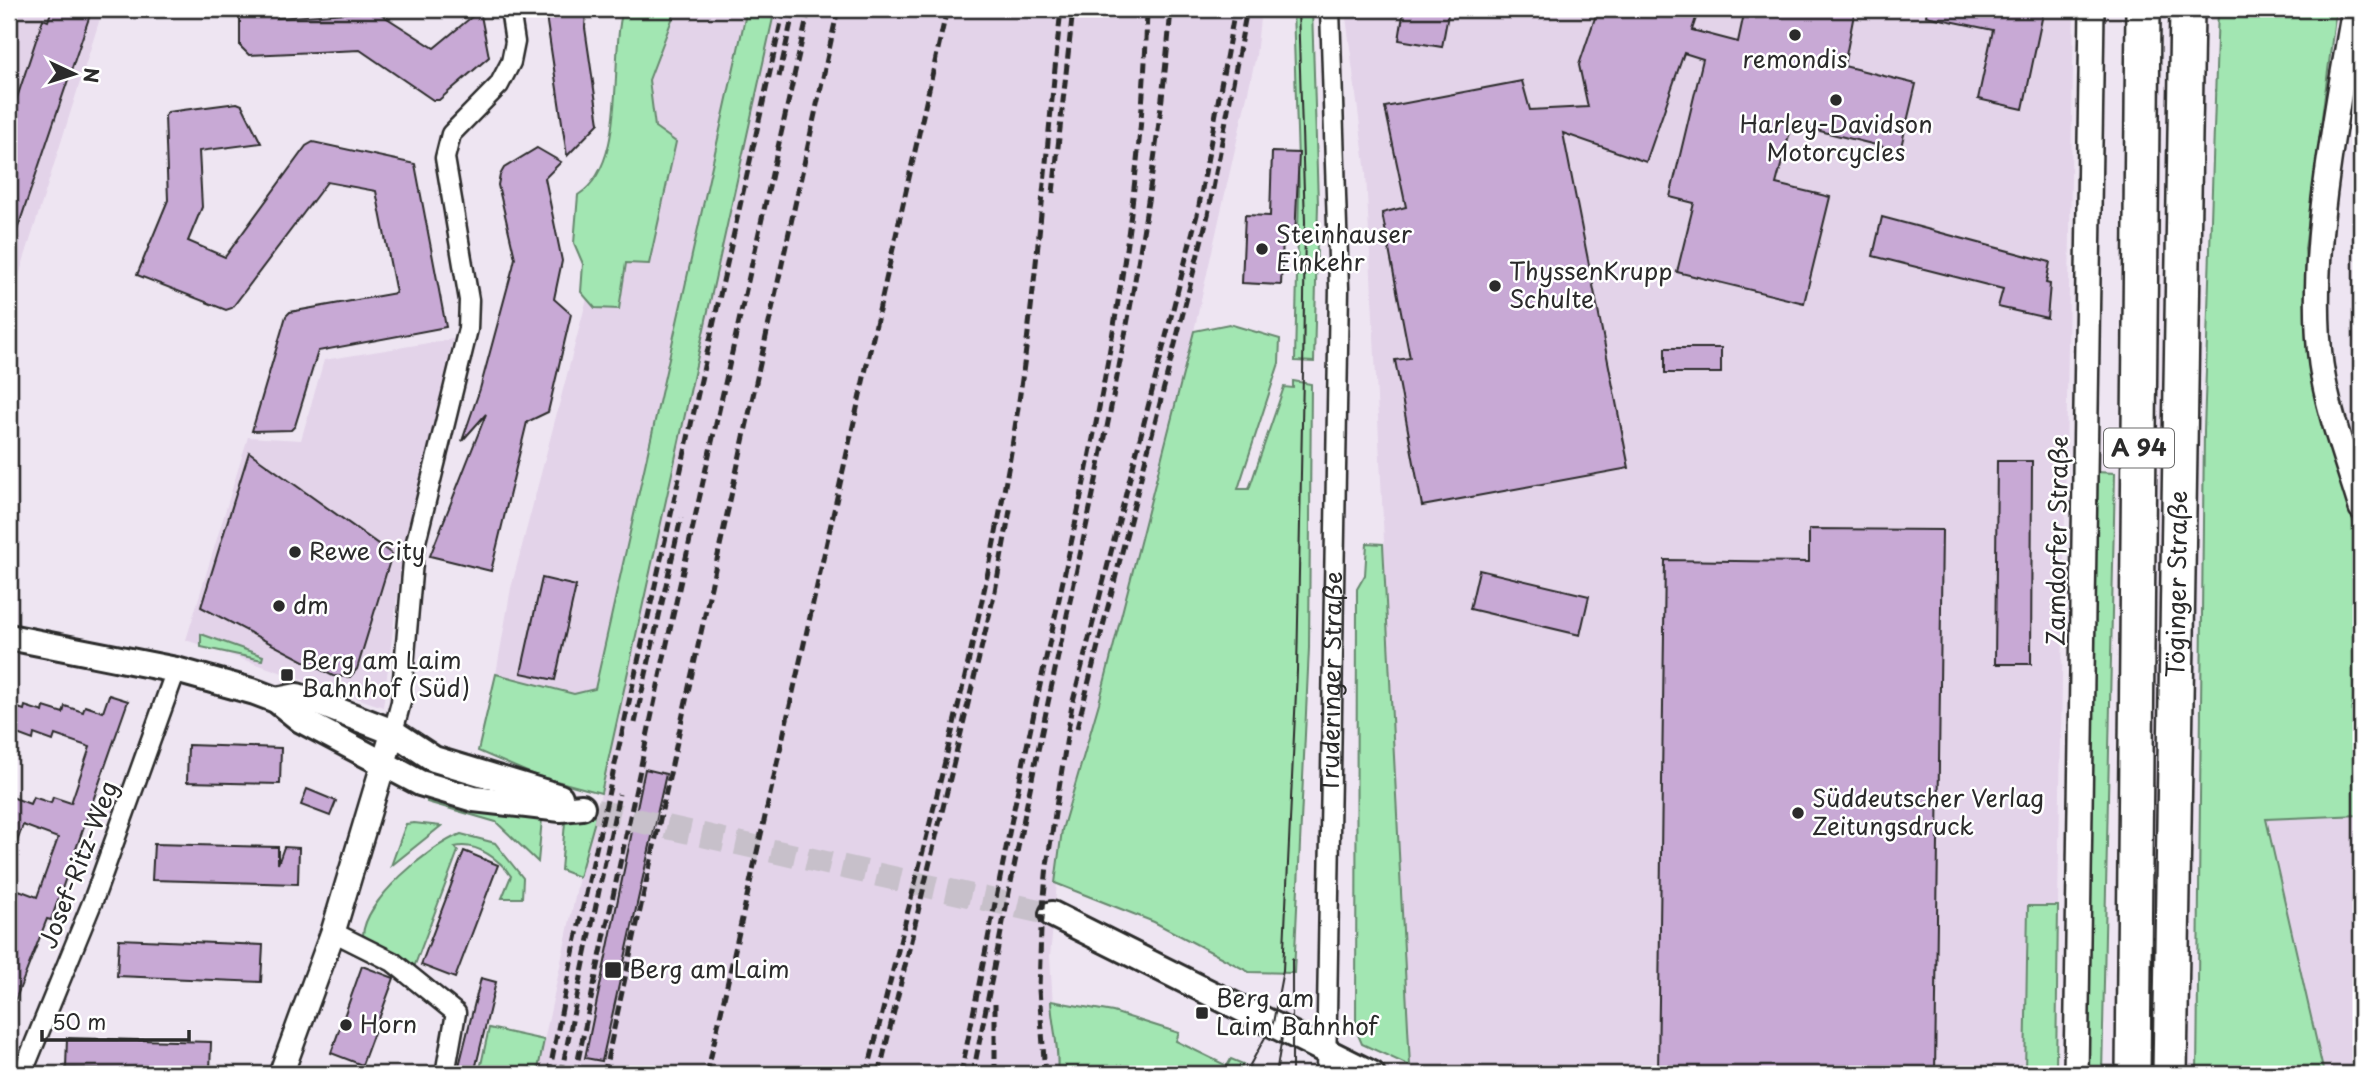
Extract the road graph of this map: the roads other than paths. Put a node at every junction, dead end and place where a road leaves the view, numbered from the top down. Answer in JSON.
{"nodes":[{"id":1,"x":510,"y":9,"type":"edge"},
{"id":2,"x":1330,"y":9,"type":"edge"},
{"id":3,"x":2092,"y":9,"type":"edge"},
{"id":4,"x":2143,"y":9,"type":"edge"},
{"id":5,"x":2188,"y":9,"type":"edge"},
{"id":6,"x":2354,"y":9,"type":"edge"},
{"id":7,"x":2361,"y":508,"type":"edge"},
{"id":8,"x":9,"y":637,"type":"edge"},
{"id":9,"x":176,"y":670,"type":"junction"},
{"id":10,"x":276,"y":700,"type":"junction"},
{"id":11,"x":393,"y":732,"type":"junction"},
{"id":12,"x":383,"y":765,"type":"junction"},
{"id":13,"x":1052,"y":914,"type":"tunnel mouth"},
{"id":14,"x":332,"y":932,"type":"junction"},
{"id":15,"x":1326,"y":1062,"type":"edge"},
{"id":16,"x":22,"y":1074,"type":"edge"},
{"id":17,"x":281,"y":1074,"type":"edge"},
{"id":18,"x":445,"y":1074,"type":"edge"},
{"id":19,"x":1372,"y":1074,"type":"edge"},
{"id":20,"x":2076,"y":1074,"type":"edge"},
{"id":21,"x":2133,"y":1074,"type":"edge"},
{"id":22,"x":2170,"y":1074,"type":"edge"}],
"edges":[{"from":1,"to":11,"type":"street"},
{"from":2,"to":15,"type":"street","name":"Truderinger Straße"},
{"from":3,"to":20,"type":"street","name":"Zamdorfer Straße"},
{"from":4,"to":21,"type":"highway","name":"Töginger Straße","number":"A 94"},
{"from":5,"to":22,"type":"highway","name":"Töginger Straße","number":"A 94"},
{"from":6,"to":7,"type":"street"},
{"from":8,"to":9,"type":"main road"},
{"from":9,"to":10,"type":"main road"},
{"from":9,"to":16,"type":"street","name":"Josef-Ritz-Weg"},
{"from":10,"to":11,"type":"main road"},
{"from":10,"to":12,"type":"main road"},
{"from":11,"to":12,"type":"street"},
{"from":11,"to":12,"type":"main road"},
{"from":12,"to":14,"type":"street"},
{"from":13,"to":15,"type":"main road"},
{"from":14,"to":17,"type":"street"},
{"from":14,"to":18,"type":"street"},
{"from":15,"to":19,"type":"main road"}]}
